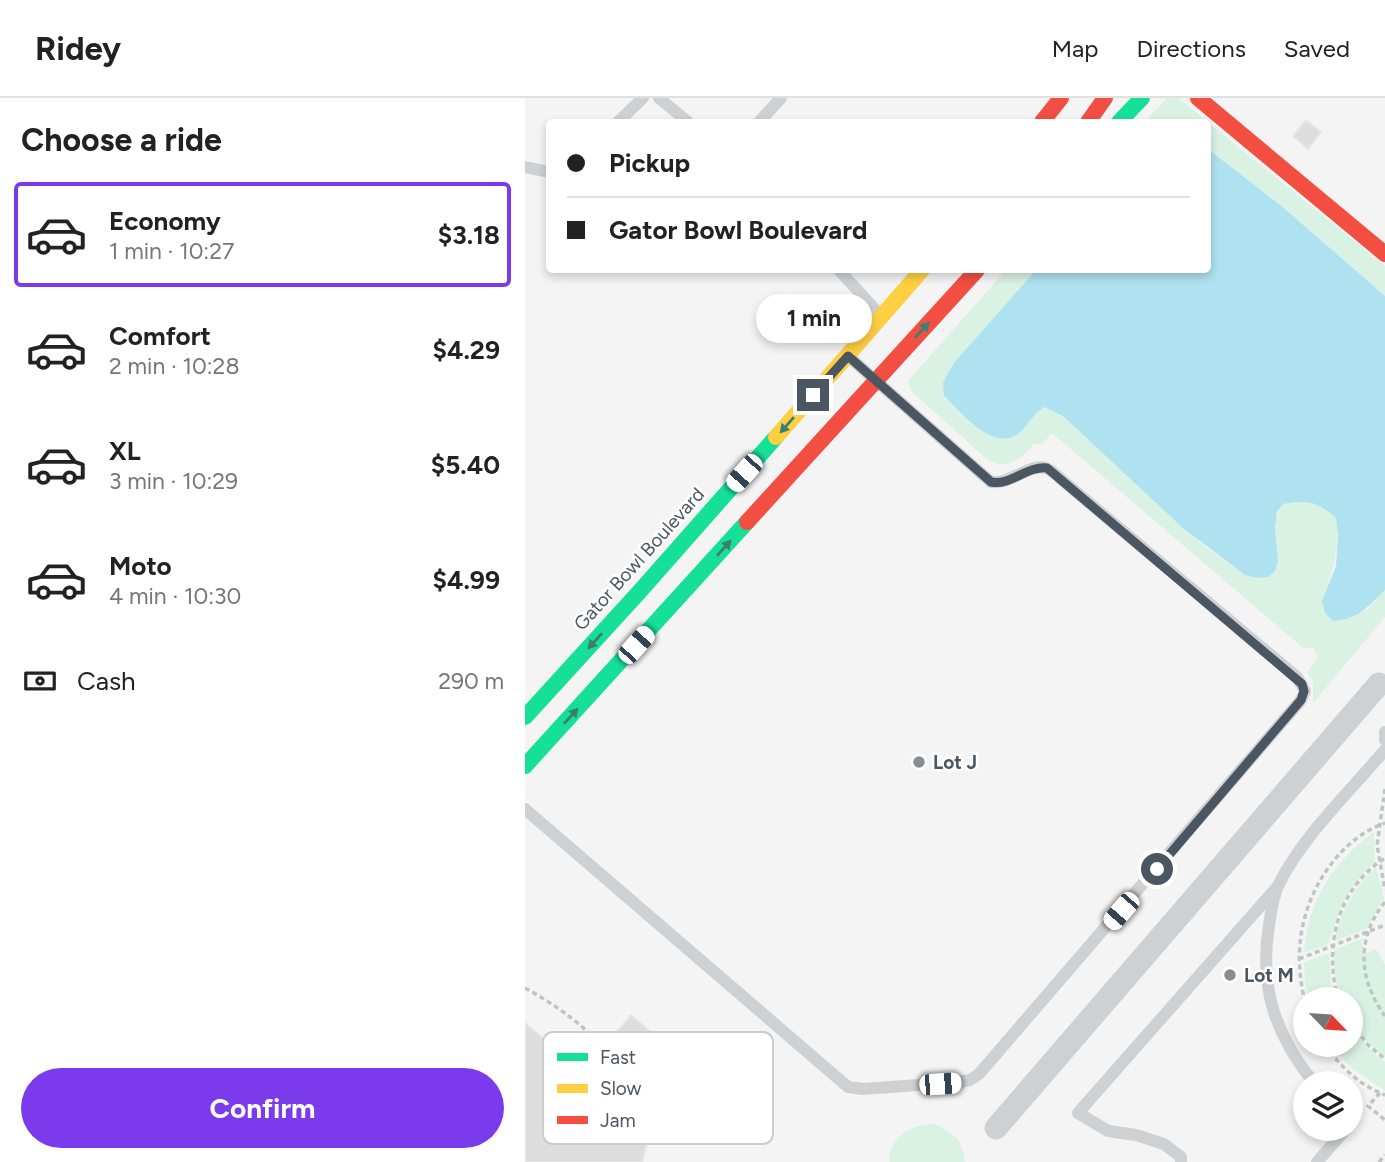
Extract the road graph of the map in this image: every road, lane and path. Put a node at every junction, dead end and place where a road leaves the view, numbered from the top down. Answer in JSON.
{"nodes":[{"id":1,"x":643,"y":98,"type":"edge"},
{"id":2,"x":659,"y":98,"type":"edge"},
{"id":3,"x":782,"y":98,"type":"edge"},
{"id":4,"x":1042,"y":98,"type":"edge"},
{"id":5,"x":1061,"y":98,"type":"edge"},
{"id":6,"x":1105,"y":98,"type":"edge"},
{"id":7,"x":1142,"y":98,"type":"edge"},
{"id":8,"x":1198,"y":98,"type":"edge"},
{"id":9,"x":621,"y":119,"type":"edge"},
{"id":10,"x":684,"y":119,"type":"edge"},
{"id":11,"x":762,"y":119,"type":"edge"},
{"id":12,"x":1029,"y":119,"type":"edge"},
{"id":13,"x":1044,"y":119,"type":"edge"},
{"id":14,"x":1090,"y":119,"type":"edge"},
{"id":15,"x":1122,"y":119,"type":"edge"},
{"id":16,"x":525,"y":167,"type":"edge"},
{"id":17,"x":546,"y":171,"type":"edge"},
{"id":18,"x":1385,"y":254,"type":"edge"},
{"id":19,"x":842,"y":273,"type":"edge"},
{"id":20,"x":919,"y":273,"type":"edge"},
{"id":21,"x":974,"y":273,"type":"edge"},
{"id":22,"x":882,"y":317,"type":"junction"},
{"id":23,"x":848,"y":356,"type":"junction"},
{"id":24,"x":877,"y":381,"type":"junction"},
{"id":25,"x":1379,"y":684,"type":"dead end"},
{"id":26,"x":525,"y":717,"type":"edge"},
{"id":27,"x":1385,"y":732,"type":"edge"},
{"id":28,"x":1385,"y":740,"type":"edge"},
{"id":29,"x":1385,"y":750,"type":"edge"},
{"id":30,"x":525,"y":766,"type":"edge"},
{"id":31,"x":1385,"y":789,"type":"edge"},
{"id":32,"x":525,"y":808,"type":"edge"},
{"id":33,"x":1385,"y":823,"type":"edge"},
{"id":34,"x":1378,"y":825,"type":"junction"},
{"id":35,"x":1385,"y":858,"type":"edge"},
{"id":36,"x":1379,"y":862,"type":"junction"},
{"id":37,"x":1278,"y":886,"type":"junction"},
{"id":38,"x":1385,"y":890,"type":"edge"},
{"id":39,"x":1385,"y":902,"type":"edge"},
{"id":40,"x":1385,"y":925,"type":"edge"},
{"id":41,"x":1367,"y":932,"type":"junction"},
{"id":42,"x":1332,"y":946,"type":"junction"},
{"id":43,"x":1300,"y":959,"type":"junction"},
{"id":44,"x":1302,"y":987,"type":"edge"},
{"id":45,"x":1334,"y":987,"type":"edge"},
{"id":46,"x":525,"y":988,"type":"edge"},
{"id":47,"x":1385,"y":1016,"type":"edge"},
{"id":48,"x":586,"y":1032,"type":"edge"},
{"id":49,"x":1363,"y":1039,"type":"edge"},
{"id":50,"x":1334,"y":1057,"type":"edge"},
{"id":51,"x":1385,"y":1059,"type":"edge"},
{"id":52,"x":1304,"y":1071,"type":"edge"},
{"id":53,"x":1382,"y":1094,"type":"edge"},
{"id":54,"x":1385,"y":1120,"type":"edge"},
{"id":55,"x":996,"y":1128,"type":"dead end"},
{"id":56,"x":1335,"y":1141,"type":"edge"},
{"id":57,"x":1385,"y":1155,"type":"edge"},
{"id":58,"x":1181,"y":1162,"type":"edge"},
{"id":59,"x":1317,"y":1162,"type":"edge"},
{"id":60,"x":1379,"y":1162,"type":"edge"}],
"edges":[{"from":1,"to":9,"type":"lane"},
{"from":2,"to":10,"type":"lane"},
{"from":3,"to":11,"type":"lane"},
{"from":4,"to":12,"type":"main road"},
{"from":5,"to":13,"type":"main road"},
{"from":6,"to":14,"type":"main road"},
{"from":7,"to":15,"type":"main road"},
{"from":8,"to":18,"type":"main road"},
{"from":16,"to":17,"type":"lane"},
{"from":19,"to":22,"type":"lane"},
{"from":20,"to":22,"type":"main road","name":"Gator Bowl Boulevard"},
{"from":24,"to":21,"type":"main road","one_way":true},
{"from":22,"to":23,"type":"main road","name":"Gator Bowl Boulevard"},
{"from":23,"to":24,"type":"lane"},
{"from":23,"to":26,"type":"main road","name":"Gator Bowl Boulevard","one_way":true},
{"from":30,"to":24,"type":"main road","one_way":true},
{"from":24,"to":32,"type":"lane"},
{"from":25,"to":55,"type":"street"},
{"from":27,"to":28,"type":"lane"},
{"from":29,"to":37,"type":"lane"},
{"from":31,"to":34,"type":"path"},
{"from":33,"to":34,"type":"path"},
{"from":34,"to":36,"type":"path"},
{"from":34,"to":43,"type":"path"},
{"from":35,"to":36,"type":"path"},
{"from":36,"to":38,"type":"path"},
{"from":36,"to":42,"type":"path"},
{"from":37,"to":52,"type":"lane"},
{"from":37,"to":58,"type":"lane"},
{"from":39,"to":41,"type":"path"},
{"from":40,"to":41,"type":"path"},
{"from":41,"to":42,"type":"path"},
{"from":41,"to":47,"type":"path"},
{"from":42,"to":43,"type":"path"},
{"from":42,"to":45,"type":"path"},
{"from":43,"to":44,"type":"path"},
{"from":46,"to":48,"type":"path"},
{"from":49,"to":51,"type":"path"},
{"from":50,"to":53,"type":"path"},
{"from":53,"to":54,"type":"path"},
{"from":56,"to":59,"type":"lane"},
{"from":57,"to":60,"type":"path"}]}
